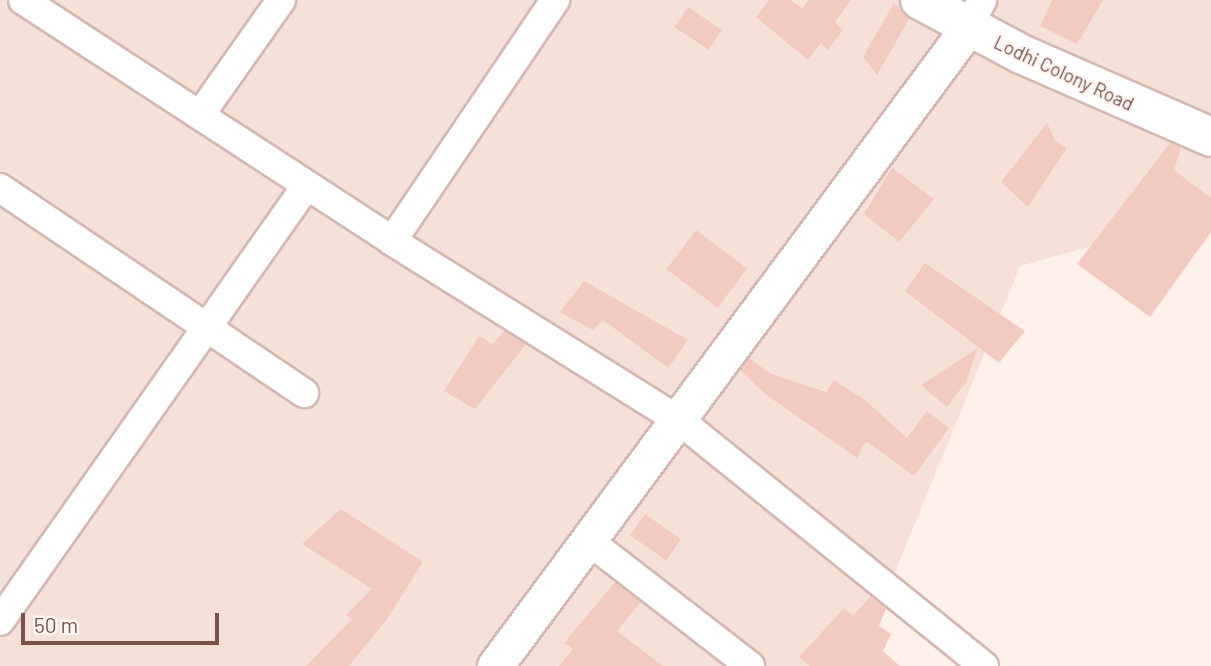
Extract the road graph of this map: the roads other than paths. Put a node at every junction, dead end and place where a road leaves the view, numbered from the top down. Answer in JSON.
{"nodes":[{"id":1,"x":23,"y":0,"type":"edge"},
{"id":2,"x":281,"y":0,"type":"edge"},
{"id":3,"x":555,"y":0,"type":"edge"},
{"id":4,"x":920,"y":0,"type":"edge"},
{"id":5,"x":975,"y":14,"type":"edge"},
{"id":6,"x":200,"y":115,"type":"junction"},
{"id":7,"x":1211,"y":137,"type":"edge"},
{"id":8,"x":307,"y":186,"type":"junction"},
{"id":9,"x":0,"y":188,"type":"edge"},
{"id":10,"x":392,"y":241,"type":"junction"},
{"id":11,"x":206,"y":328,"type":"junction"},
{"id":12,"x":304,"y":393,"type":"dead end"},
{"id":13,"x":679,"y":420,"type":"junction"},
{"id":14,"x":589,"y":541,"type":"junction"},
{"id":15,"x":0,"y":621,"type":"edge"},
{"id":16,"x":495,"y":666,"type":"edge"},
{"id":17,"x":750,"y":666,"type":"edge"},
{"id":18,"x":984,"y":666,"type":"edge"}],
"edges":[{"from":1,"to":6,"type":"street"},
{"from":2,"to":6,"type":"street"},
{"from":3,"to":10,"type":"street"},
{"from":4,"to":5,"type":"main road","name":"Lodhi Colony Road"},
{"from":5,"to":7,"type":"main road","name":"Lodhi Colony Road"},
{"from":5,"to":13,"type":"street"},
{"from":6,"to":8,"type":"street"},
{"from":8,"to":10,"type":"street"},
{"from":8,"to":11,"type":"street"},
{"from":9,"to":11,"type":"street"},
{"from":10,"to":13,"type":"street"},
{"from":11,"to":12,"type":"street"},
{"from":11,"to":15,"type":"street"},
{"from":13,"to":14,"type":"street"},
{"from":13,"to":18,"type":"street"},
{"from":14,"to":16,"type":"street"},
{"from":14,"to":17,"type":"street"}]}
